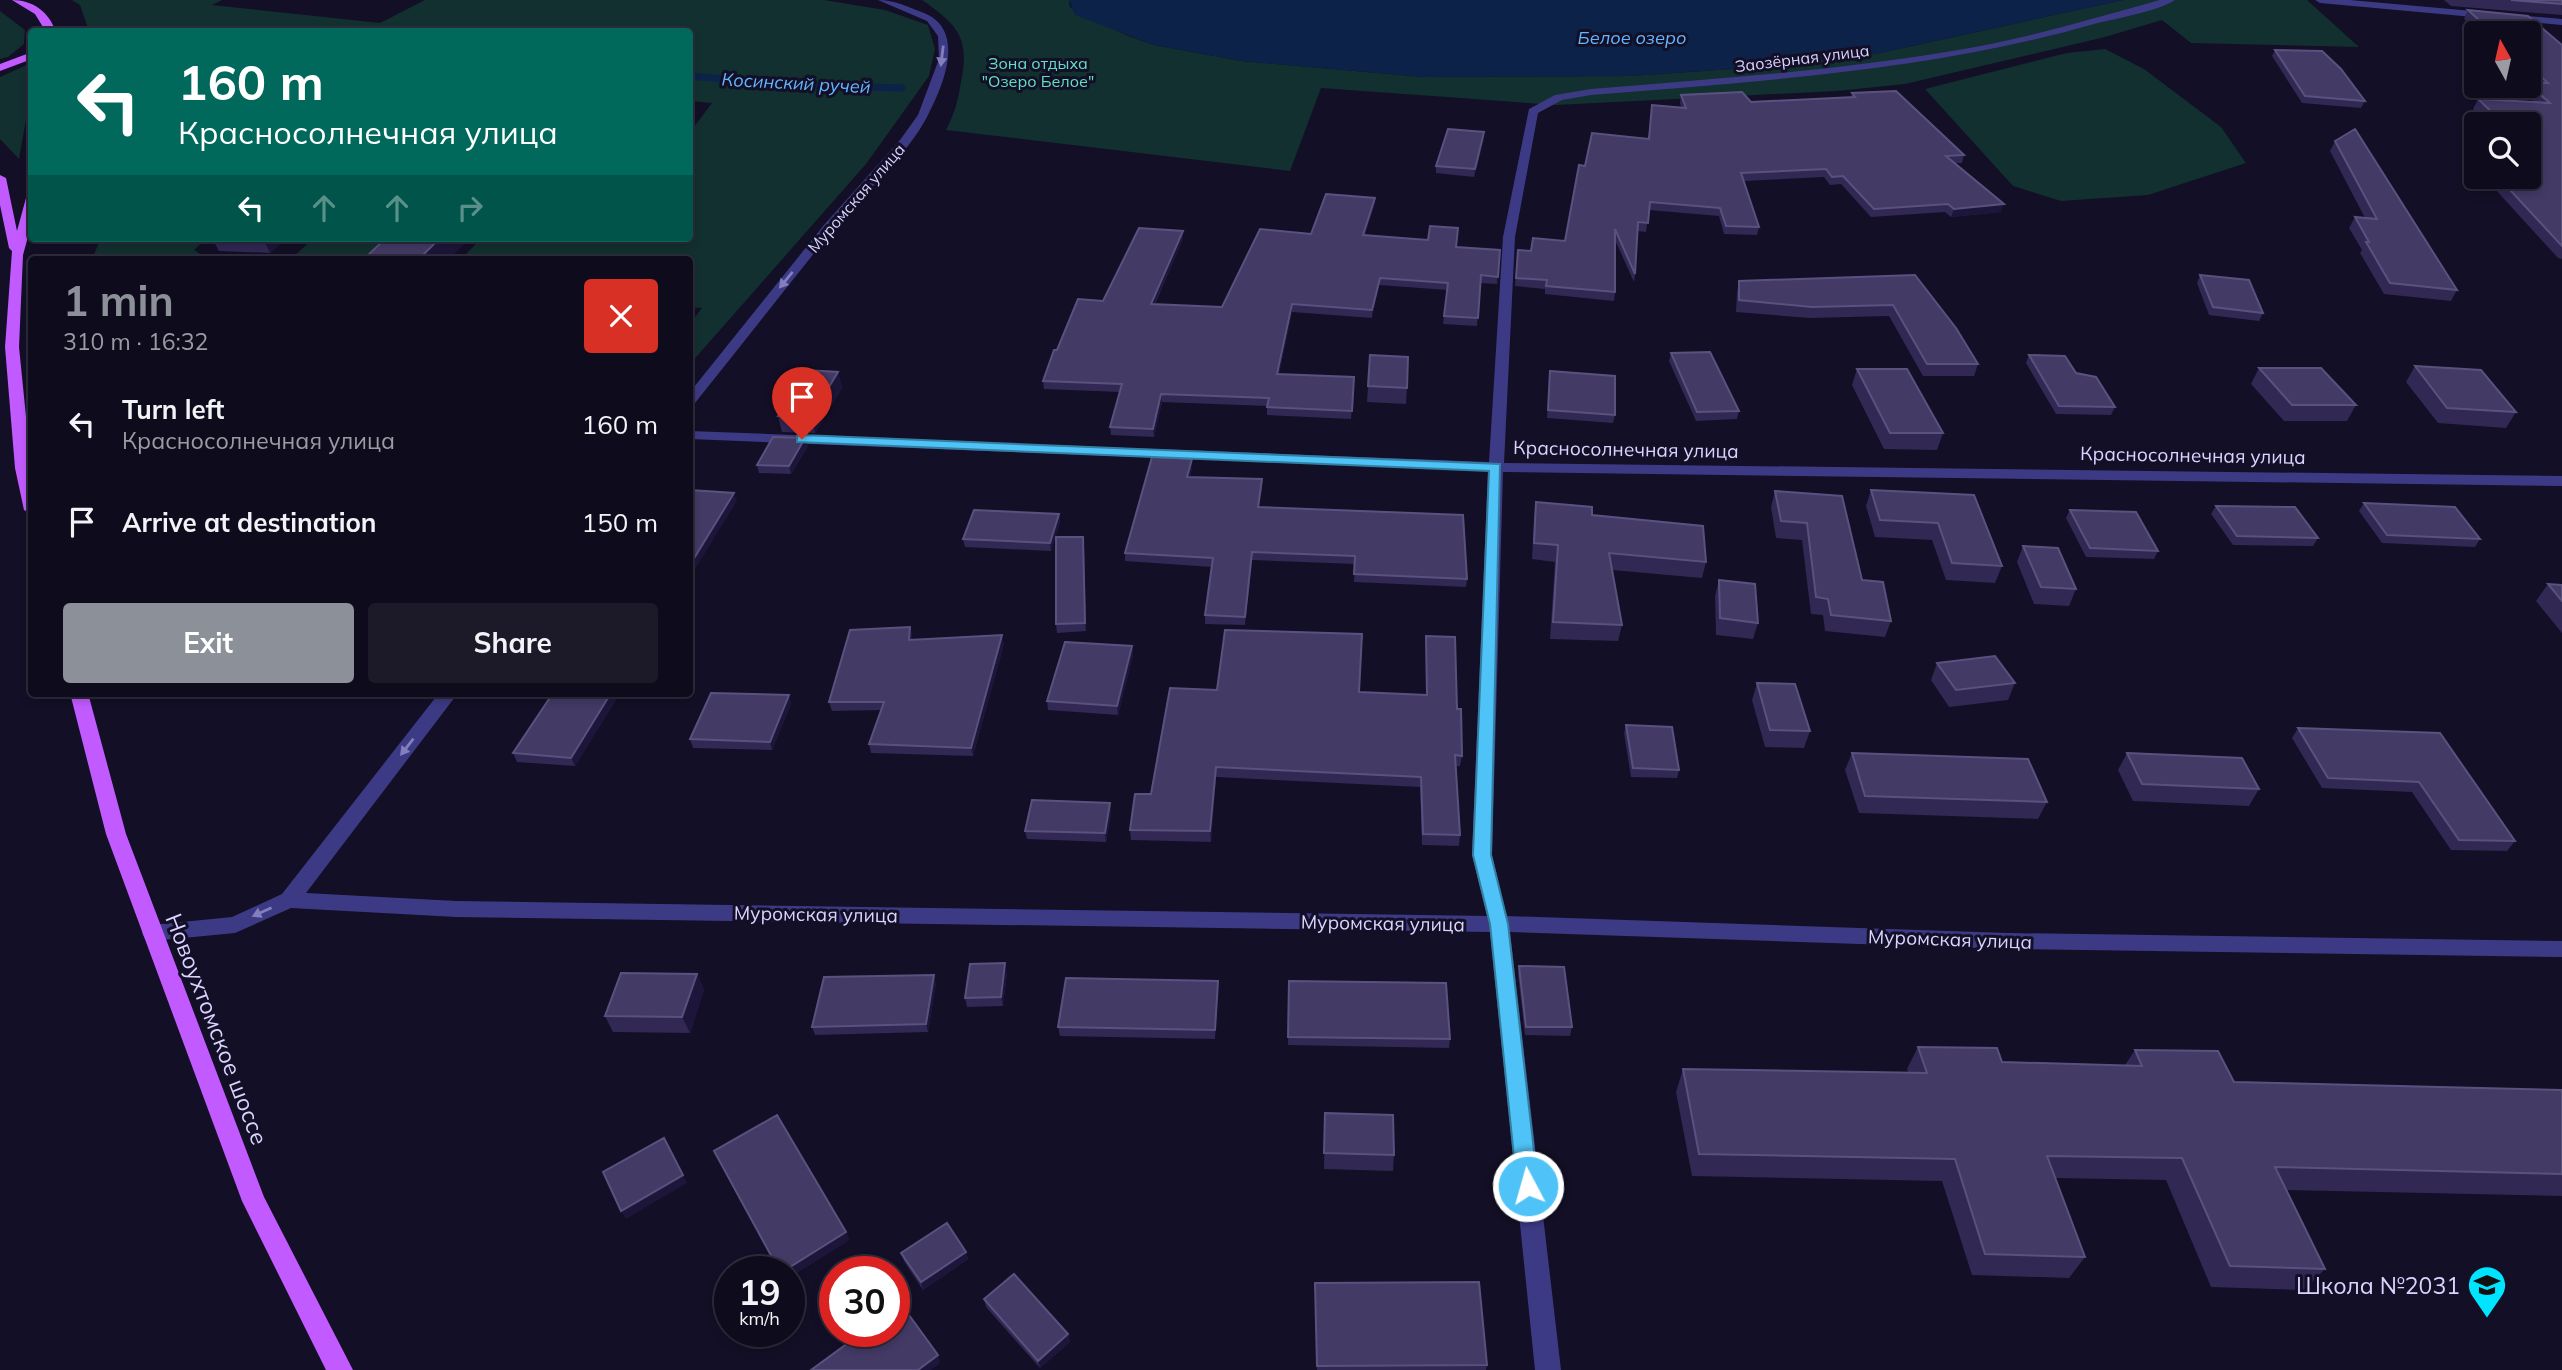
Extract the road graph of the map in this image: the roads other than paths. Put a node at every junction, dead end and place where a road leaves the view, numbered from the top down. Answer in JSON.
{"nodes":[{"id":1,"x":18,"y":0,"type":"edge"},
{"id":2,"x":883,"y":0,"type":"edge"},
{"id":3,"x":2170,"y":0,"type":"edge"},
{"id":4,"x":2320,"y":0,"type":"edge"},
{"id":5,"x":2562,"y":22,"type":"edge"},
{"id":6,"x":50,"y":28,"type":"edge"},
{"id":7,"x":28,"y":57,"type":"edge"},
{"id":8,"x":0,"y":68,"type":"edge"},
{"id":9,"x":0,"y":178,"type":"edge"},
{"id":10,"x":28,"y":213,"type":"edge"},
{"id":11,"x":17,"y":255,"type":"junction"},
{"id":12,"x":693,"y":396,"type":"edge"},
{"id":13,"x":693,"y":435,"type":"edge"},
{"id":14,"x":1496,"y":467,"type":"junction"},
{"id":15,"x":2562,"y":481,"type":"edge"},
{"id":16,"x":28,"y":493,"type":"edge"},
{"id":17,"x":80,"y":697,"type":"edge"},
{"id":18,"x":446,"y":697,"type":"edge"},
{"id":19,"x":289,"y":900,"type":"junction"},
{"id":20,"x":1499,"y":924,"type":"junction"},
{"id":21,"x":152,"y":933,"type":"junction"},
{"id":22,"x":2562,"y":949,"type":"edge"},
{"id":23,"x":340,"y":1370,"type":"edge"},
{"id":24,"x":1548,"y":1370,"type":"edge"}],
"edges":[{"from":1,"to":6,"type":"main road"},
{"from":2,"to":12,"type":"street","name":"Муромская улица","one_way":true},
{"from":3,"to":14,"type":"street","name":"Заозёрная улица"},
{"from":4,"to":5,"type":"street"},
{"from":7,"to":8,"type":"main road"},
{"from":9,"to":11,"type":"main road"},
{"from":10,"to":11,"type":"main road"},
{"from":11,"to":16,"type":"main road"},
{"from":13,"to":14,"type":"street","name":"Красносолнечная улица"},
{"from":14,"to":15,"type":"street","name":"Красносолнечная улица"},
{"from":14,"to":20,"type":"street"},
{"from":17,"to":21,"type":"main road","name":"Новоухтомское шоссе"},
{"from":18,"to":19,"type":"street","name":"Муромская улица","one_way":true},
{"from":19,"to":20,"type":"street","name":"Муромская улица"},
{"from":19,"to":21,"type":"street","name":"Муромская улица","one_way":true},
{"from":20,"to":22,"type":"street","name":"Муромская улица"},
{"from":20,"to":24,"type":"street"},
{"from":21,"to":23,"type":"main road","name":"Новоухтомское шоссе"}]}
